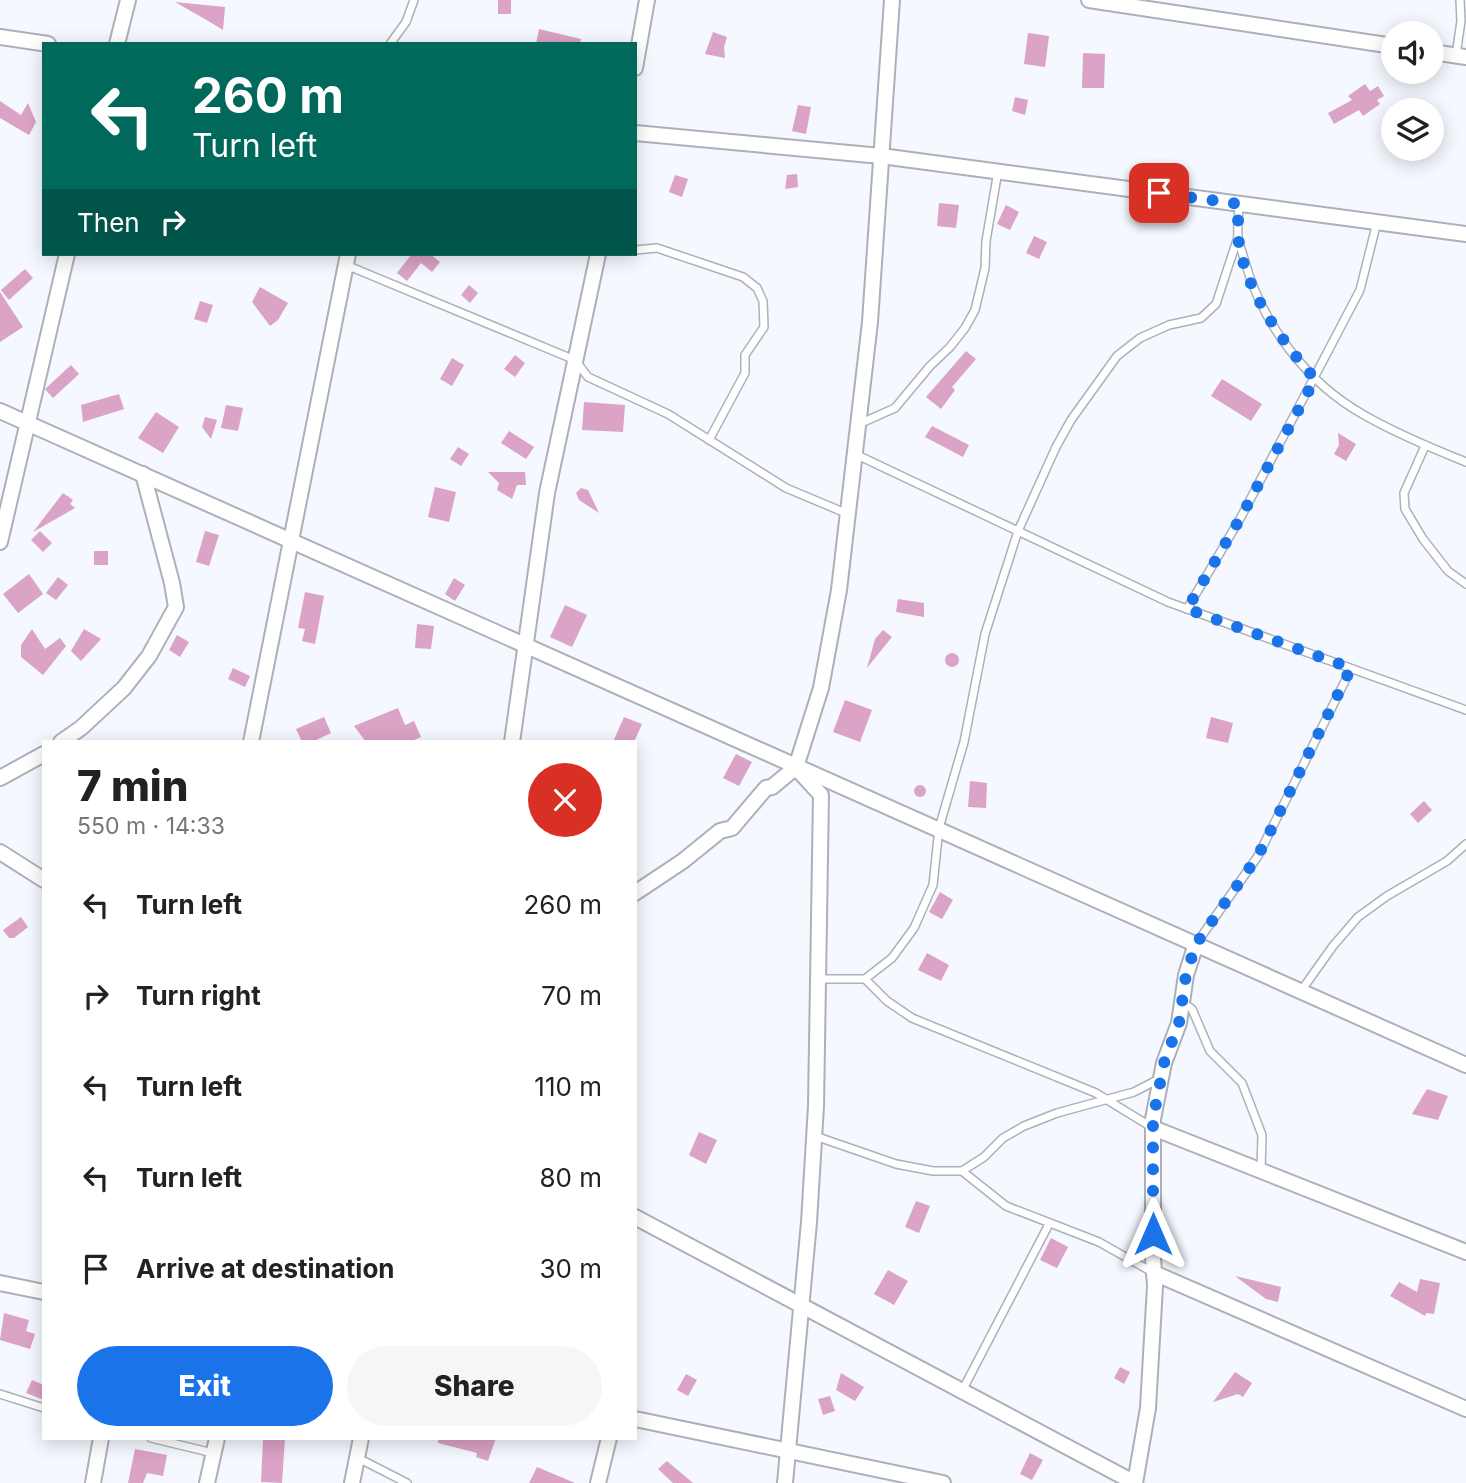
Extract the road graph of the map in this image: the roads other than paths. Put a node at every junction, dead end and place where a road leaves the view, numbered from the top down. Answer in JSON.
{"nodes":[{"id":1,"x":128,"y":0,"type":"edge"},
{"id":2,"x":414,"y":0,"type":"edge"},
{"id":3,"x":648,"y":0,"type":"edge"},
{"id":4,"x":892,"y":0,"type":"edge"},
{"id":5,"x":1092,"y":0,"type":"edge"},
{"id":6,"x":1460,"y":0,"type":"edge"},
{"id":7,"x":0,"y":37,"type":"edge"},
{"id":8,"x":118,"y":42,"type":"edge"},
{"id":9,"x":391,"y":42,"type":"edge"},
{"id":10,"x":42,"y":43,"type":"edge"},
{"id":11,"x":1381,"y":44,"type":"edge"},
{"id":12,"x":1461,"y":56,"type":"edge"},
{"id":13,"x":637,"y":58,"type":"edge"},
{"id":14,"x":637,"y":133,"type":"edge"},
{"id":15,"x":881,"y":156,"type":"junction"},
{"id":16,"x":998,"y":171,"type":"junction"},
{"id":17,"x":1239,"y":204,"type":"junction"},
{"id":18,"x":1377,"y":222,"type":"junction"},
{"id":19,"x":1466,"y":234,"type":"edge"},
{"id":20,"x":1238,"y":237,"type":"junction"},
{"id":21,"x":637,"y":250,"type":"edge"},
{"id":22,"x":67,"y":256,"type":"edge"},
{"id":23,"x":599,"y":256,"type":"edge"},
{"id":24,"x":347,"y":259,"type":"edge"},
{"id":25,"x":575,"y":360,"type":"junction"},
{"id":26,"x":1315,"y":379,"type":"junction"},
{"id":27,"x":0,"y":411,"type":"edge"},
{"id":28,"x":27,"y":423,"type":"junction"},
{"id":29,"x":858,"y":424,"type":"junction"},
{"id":30,"x":709,"y":440,"type":"junction"},
{"id":31,"x":1425,"y":446,"type":"junction"},
{"id":32,"x":855,"y":454,"type":"junction"},
{"id":33,"x":1466,"y":462,"type":"edge"},
{"id":34,"x":143,"y":474,"type":"junction"},
{"id":35,"x":848,"y":514,"type":"junction"},
{"id":36,"x":1018,"y":531,"type":"junction"},
{"id":37,"x":292,"y":540,"type":"junction"},
{"id":38,"x":0,"y":542,"type":"edge"},
{"id":39,"x":1466,"y":584,"type":"edge"},
{"id":40,"x":1187,"y":609,"type":"junction"},
{"id":41,"x":526,"y":644,"type":"junction"},
{"id":42,"x":1351,"y":668,"type":"junction"},
{"id":43,"x":1466,"y":710,"type":"edge"},
{"id":44,"x":64,"y":740,"type":"edge"},
{"id":45,"x":251,"y":740,"type":"edge"},
{"id":46,"x":512,"y":740,"type":"edge"},
{"id":47,"x":42,"y":755,"type":"edge"},
{"id":48,"x":796,"y":767,"type":"junction"},
{"id":49,"x":0,"y":778,"type":"edge"},
{"id":50,"x":939,"y":828,"type":"junction"},
{"id":51,"x":1466,"y":844,"type":"edge"},
{"id":52,"x":0,"y":852,"type":"edge"},
{"id":53,"x":42,"y":879,"type":"edge"},
{"id":54,"x":637,"y":892,"type":"edge"},
{"id":55,"x":1196,"y":944,"type":"junction"},
{"id":56,"x":818,"y":979,"type":"junction"},
{"id":57,"x":865,"y":979,"type":"junction"},
{"id":58,"x":1301,"y":991,"type":"junction"},
{"id":59,"x":1182,"y":1002,"type":"junction"},
{"id":60,"x":1466,"y":1065,"type":"edge"},
{"id":61,"x":1161,"y":1078,"type":"junction"},
{"id":62,"x":1107,"y":1100,"type":"junction"},
{"id":63,"x":1153,"y":1128,"type":"junction"},
{"id":64,"x":814,"y":1136,"type":"junction"},
{"id":65,"x":962,"y":1171,"type":"junction"},
{"id":66,"x":1261,"y":1171,"type":"junction"},
{"id":67,"x":637,"y":1218,"type":"edge"},
{"id":68,"x":1049,"y":1224,"type":"junction"},
{"id":69,"x":1466,"y":1252,"type":"edge"},
{"id":70,"x":1154,"y":1273,"type":"junction"},
{"id":71,"x":0,"y":1283,"type":"edge"},
{"id":72,"x":42,"y":1292,"type":"edge"},
{"id":73,"x":801,"y":1305,"type":"junction"},
{"id":74,"x":962,"y":1391,"type":"junction"},
{"id":75,"x":0,"y":1394,"type":"edge"},
{"id":76,"x":42,"y":1407,"type":"edge"},
{"id":77,"x":1466,"y":1409,"type":"edge"},
{"id":78,"x":637,"y":1419,"type":"edge"},
{"id":79,"x":101,"y":1440,"type":"edge"},
{"id":80,"x":167,"y":1440,"type":"edge"},
{"id":81,"x":361,"y":1440,"type":"edge"},
{"id":82,"x":609,"y":1440,"type":"edge"},
{"id":83,"x":215,"y":1446,"type":"edge"},
{"id":84,"x":788,"y":1451,"type":"junction"},
{"id":85,"x":357,"y":1457,"type":"junction"},
{"id":86,"x":890,"y":1472,"type":"junction"},
{"id":87,"x":93,"y":1483,"type":"edge"},
{"id":88,"x":207,"y":1483,"type":"edge"},
{"id":89,"x":352,"y":1483,"type":"edge"},
{"id":90,"x":407,"y":1483,"type":"edge"},
{"id":91,"x":598,"y":1483,"type":"edge"},
{"id":92,"x":785,"y":1483,"type":"edge"},
{"id":93,"x":902,"y":1483,"type":"edge"},
{"id":94,"x":943,"y":1483,"type":"edge"}],
"edges":[{"from":1,"to":8,"type":"street"},
{"from":2,"to":9,"type":"lane"},
{"from":3,"to":13,"type":"street"},
{"from":4,"to":15,"type":"street"},
{"from":5,"to":11,"type":"street"},
{"from":6,"to":12,"type":"lane"},
{"from":7,"to":10,"type":"street"},
{"from":14,"to":15,"type":"street"},
{"from":15,"to":16,"type":"street"},
{"from":15,"to":29,"type":"street"},
{"from":16,"to":17,"type":"street"},
{"from":16,"to":29,"type":"lane"},
{"from":17,"to":18,"type":"street"},
{"from":17,"to":20,"type":"lane"},
{"from":18,"to":19,"type":"street"},
{"from":18,"to":26,"type":"lane"},
{"from":20,"to":26,"type":"lane"},
{"from":20,"to":36,"type":"lane"},
{"from":21,"to":30,"type":"lane"},
{"from":22,"to":28,"type":"street"},
{"from":23,"to":25,"type":"street"},
{"from":24,"to":25,"type":"lane"},
{"from":24,"to":37,"type":"street"},
{"from":25,"to":30,"type":"lane"},
{"from":25,"to":41,"type":"street"},
{"from":26,"to":31,"type":"lane"},
{"from":26,"to":40,"type":"lane"},
{"from":27,"to":28,"type":"street"},
{"from":28,"to":34,"type":"street"},
{"from":28,"to":38,"type":"street"},
{"from":29,"to":32,"type":"street"},
{"from":30,"to":35,"type":"lane"},
{"from":31,"to":33,"type":"lane"},
{"from":31,"to":39,"type":"lane"},
{"from":32,"to":35,"type":"street"},
{"from":32,"to":36,"type":"lane"},
{"from":34,"to":37,"type":"street"},
{"from":34,"to":44,"type":"street"},
{"from":35,"to":48,"type":"street"},
{"from":36,"to":40,"type":"lane"},
{"from":36,"to":50,"type":"lane"},
{"from":37,"to":41,"type":"street"},
{"from":37,"to":45,"type":"street"},
{"from":40,"to":42,"type":"lane"},
{"from":41,"to":46,"type":"street"},
{"from":41,"to":48,"type":"street"},
{"from":42,"to":43,"type":"lane"},
{"from":42,"to":55,"type":"lane"},
{"from":47,"to":49,"type":"street"},
{"from":48,"to":50,"type":"street"},
{"from":48,"to":54,"type":"street"},
{"from":48,"to":56,"type":"street"},
{"from":50,"to":55,"type":"street"},
{"from":50,"to":57,"type":"lane"},
{"from":51,"to":58,"type":"lane"},
{"from":52,"to":53,"type":"street"},
{"from":55,"to":58,"type":"street"},
{"from":55,"to":59,"type":"street"},
{"from":56,"to":57,"type":"lane"},
{"from":56,"to":64,"type":"street"},
{"from":57,"to":62,"type":"lane"},
{"from":58,"to":60,"type":"street"},
{"from":59,"to":61,"type":"street"},
{"from":59,"to":66,"type":"lane"},
{"from":61,"to":62,"type":"lane"},
{"from":61,"to":63,"type":"street"},
{"from":62,"to":63,"type":"lane"},
{"from":62,"to":65,"type":"lane"},
{"from":63,"to":66,"type":"street"},
{"from":63,"to":70,"type":"street"},
{"from":64,"to":65,"type":"lane"},
{"from":64,"to":73,"type":"street"},
{"from":65,"to":68,"type":"lane"},
{"from":66,"to":69,"type":"street"},
{"from":67,"to":73,"type":"street"},
{"from":68,"to":70,"type":"lane"},
{"from":68,"to":74,"type":"lane"},
{"from":70,"to":74,"type":"street"},
{"from":70,"to":77,"type":"street"},
{"from":71,"to":72,"type":"street"},
{"from":73,"to":74,"type":"street"},
{"from":73,"to":84,"type":"street"},
{"from":75,"to":76,"type":"lane"},
{"from":78,"to":84,"type":"street"},
{"from":79,"to":87,"type":"street"},
{"from":80,"to":83,"type":"lane"},
{"from":81,"to":85,"type":"street"},
{"from":82,"to":91,"type":"street"},
{"from":83,"to":88,"type":"street"},
{"from":84,"to":86,"type":"street"},
{"from":84,"to":92,"type":"street"},
{"from":85,"to":89,"type":"street"},
{"from":85,"to":90,"type":"lane"},
{"from":86,"to":93,"type":"lane"},
{"from":86,"to":94,"type":"street"}]}
